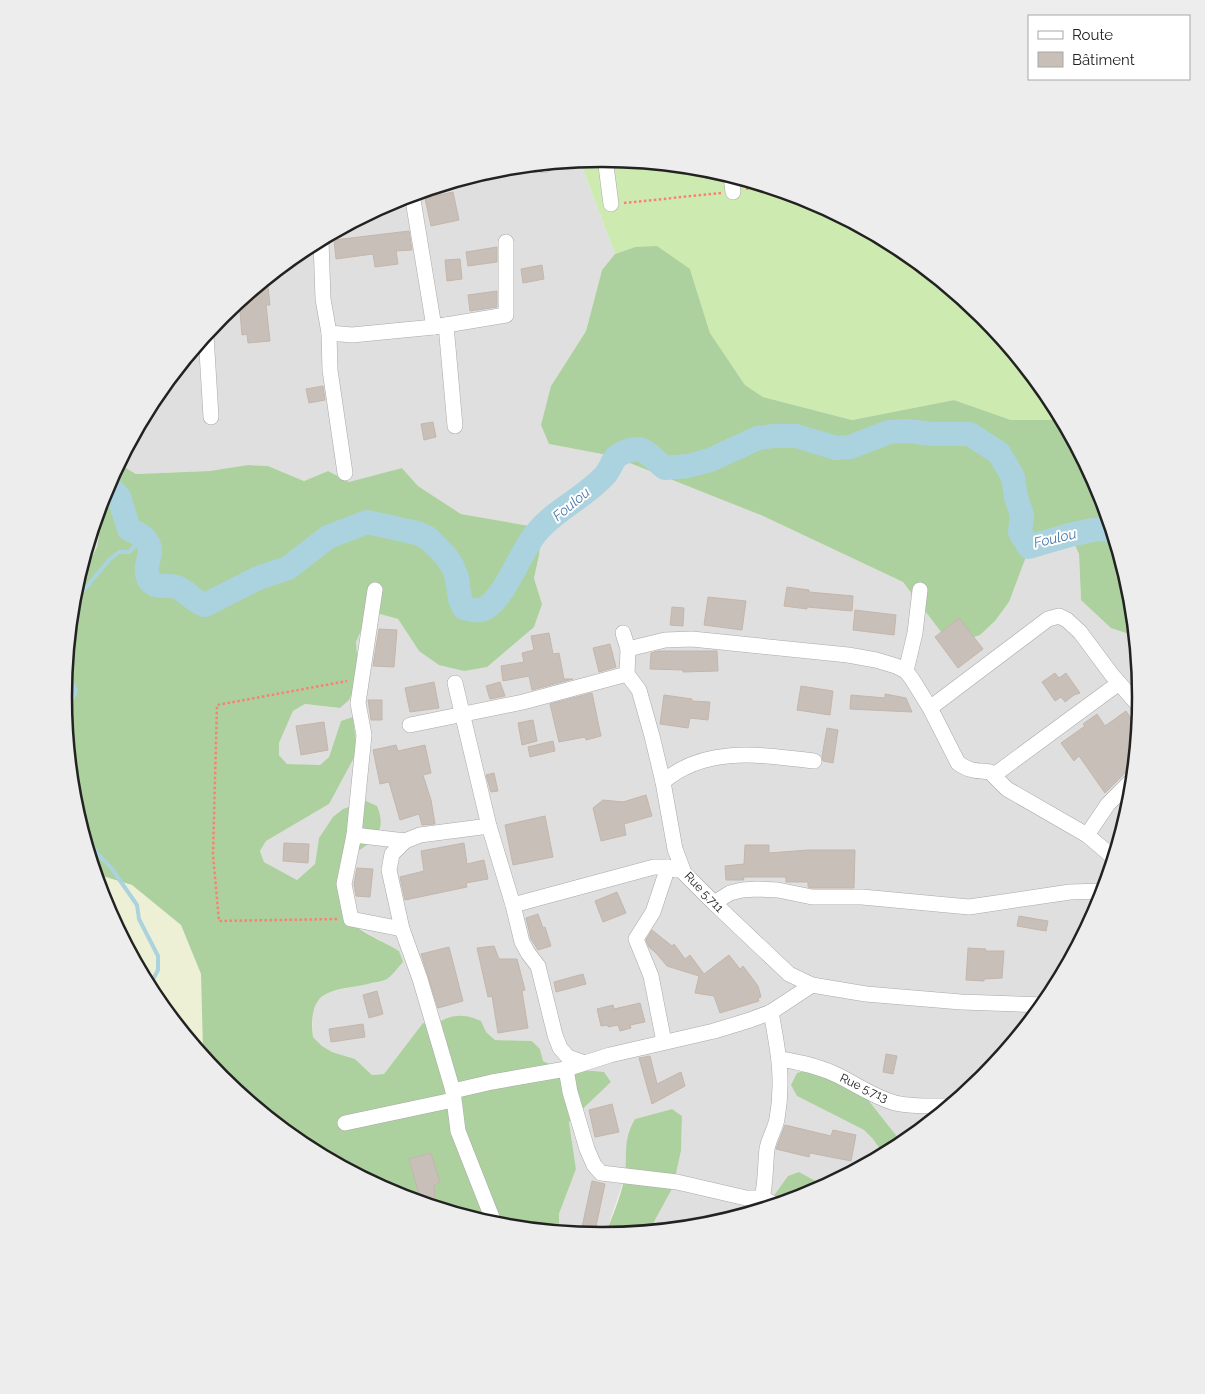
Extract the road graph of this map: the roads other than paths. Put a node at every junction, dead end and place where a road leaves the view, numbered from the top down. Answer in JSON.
{"nodes":[{"id":1,"x":606,"y":167,"type":"edge"},
{"id":2,"x":732,"y":183,"type":"edge"},
{"id":3,"x":733,"y":192,"type":"road end"},
{"id":4,"x":414,"y":202,"type":"edge"},
{"id":5,"x":611,"y":204,"type":"road end"},
{"id":6,"x":506,"y":242,"type":"dead end"},
{"id":7,"x":321,"y":248,"type":"edge"},
{"id":8,"x":440,"y":326,"type":"junction"},
{"id":9,"x":329,"y":333,"type":"junction"},
{"id":10,"x":207,"y":345,"type":"edge"},
{"id":11,"x":211,"y":417,"type":"dead end"},
{"id":12,"x":455,"y":426,"type":"dead end"},
{"id":13,"x":345,"y":473,"type":"dead end"},
{"id":14,"x":375,"y":590,"type":"dead end"},
{"id":15,"x":920,"y":590,"type":"dead end"},
{"id":16,"x":623,"y":633,"type":"dead end"},
{"id":17,"x":628,"y":649,"type":"junction"},
{"id":18,"x":906,"y":671,"type":"junction"},
{"id":19,"x":627,"y":674,"type":"junction"},
{"id":20,"x":455,"y":683,"type":"dead end"},
{"id":21,"x":1119,"y":683,"type":"junction"},
{"id":22,"x":1132,"y":698,"type":"edge"},
{"id":23,"x":930,"y":708,"type":"junction"},
{"id":24,"x":463,"y":716,"type":"junction"},
{"id":25,"x":410,"y":725,"type":"dead end"},
{"id":26,"x":814,"y":761,"type":"dead end"},
{"id":27,"x":994,"y":775,"type":"junction"},
{"id":28,"x":663,"y":782,"type":"junction"},
{"id":29,"x":1124,"y":788,"type":"edge"},
{"id":30,"x":489,"y":826,"type":"junction"},
{"id":31,"x":354,"y":835,"type":"junction"},
{"id":32,"x":1086,"y":835,"type":"junction"},
{"id":33,"x":405,"y":841,"type":"junction"},
{"id":34,"x":1108,"y":853,"type":"edge"},
{"id":35,"x":668,"y":867,"type":"junction"},
{"id":36,"x":684,"y":873,"type":"junction"},
{"id":37,"x":1095,"y":891,"type":"edge"},
{"id":38,"x":714,"y":904,"type":"junction"},
{"id":39,"x":513,"y":905,"type":"junction"},
{"id":40,"x":402,"y":929,"type":"junction"},
{"id":41,"x":812,"y":985,"type":"junction"},
{"id":42,"x":1034,"y":1005,"type":"edge"},
{"id":43,"x":771,"y":1012,"type":"junction"},
{"id":44,"x":664,"y":1042,"type":"junction"},
{"id":45,"x":780,"y":1059,"type":"junction"},
{"id":46,"x":582,"y":1062,"type":"junction"},
{"id":47,"x":566,"y":1069,"type":"junction"},
{"id":48,"x":453,"y":1096,"type":"junction"},
{"id":49,"x":938,"y":1106,"type":"edge"},
{"id":50,"x":345,"y":1122,"type":"dead end"},
{"id":51,"x":759,"y":1203,"type":"edge"},
{"id":52,"x":761,"y":1203,"type":"edge"},
{"id":53,"x":491,"y":1215,"type":"edge"}],
"edges":[{"from":1,"to":5,"type":"street"},
{"from":2,"to":3,"type":"street"},
{"from":4,"to":8,"type":"street"},
{"from":6,"to":8,"type":"street"},
{"from":7,"to":9,"type":"street"},
{"from":8,"to":9,"type":"street"},
{"from":8,"to":12,"type":"street"},
{"from":9,"to":13,"type":"street"},
{"from":10,"to":11,"type":"street"},
{"from":14,"to":31,"type":"street"},
{"from":15,"to":18,"type":"street"},
{"from":16,"to":17,"type":"street"},
{"from":17,"to":18,"type":"street"},
{"from":17,"to":19,"type":"street"},
{"from":18,"to":23,"type":"street"},
{"from":19,"to":24,"type":"street"},
{"from":19,"to":28,"type":"street","name":"Rue 5.711"},
{"from":20,"to":24,"type":"street"},
{"from":21,"to":22,"type":"street"},
{"from":21,"to":23,"type":"street"},
{"from":21,"to":27,"type":"street"},
{"from":23,"to":27,"type":"street"},
{"from":24,"to":25,"type":"street"},
{"from":24,"to":30,"type":"street"},
{"from":26,"to":28,"type":"street"},
{"from":27,"to":32,"type":"street"},
{"from":28,"to":36,"type":"street","name":"Rue 5.711"},
{"from":29,"to":32,"type":"street"},
{"from":30,"to":33,"type":"street"},
{"from":30,"to":39,"type":"street"},
{"from":31,"to":33,"type":"street"},
{"from":31,"to":40,"type":"street"},
{"from":32,"to":34,"type":"street"},
{"from":33,"to":40,"type":"street"},
{"from":35,"to":36,"type":"street"},
{"from":35,"to":39,"type":"street"},
{"from":35,"to":44,"type":"street"},
{"from":36,"to":38,"type":"street","name":"Rue 5.711"},
{"from":37,"to":38,"type":"street"},
{"from":38,"to":41,"type":"street","name":"Rue 5.711"},
{"from":39,"to":46,"type":"street"},
{"from":40,"to":48,"type":"street"},
{"from":41,"to":42,"type":"street","name":"Rue 5.711"},
{"from":41,"to":43,"type":"street"},
{"from":43,"to":44,"type":"street"},
{"from":43,"to":45,"type":"street"},
{"from":44,"to":46,"type":"street"},
{"from":45,"to":49,"type":"street","name":"Rue 5.713"},
{"from":45,"to":52,"type":"street"},
{"from":46,"to":47,"type":"street"},
{"from":47,"to":48,"type":"street"},
{"from":47,"to":51,"type":"street"},
{"from":48,"to":50,"type":"street"},
{"from":48,"to":53,"type":"street"}]}
